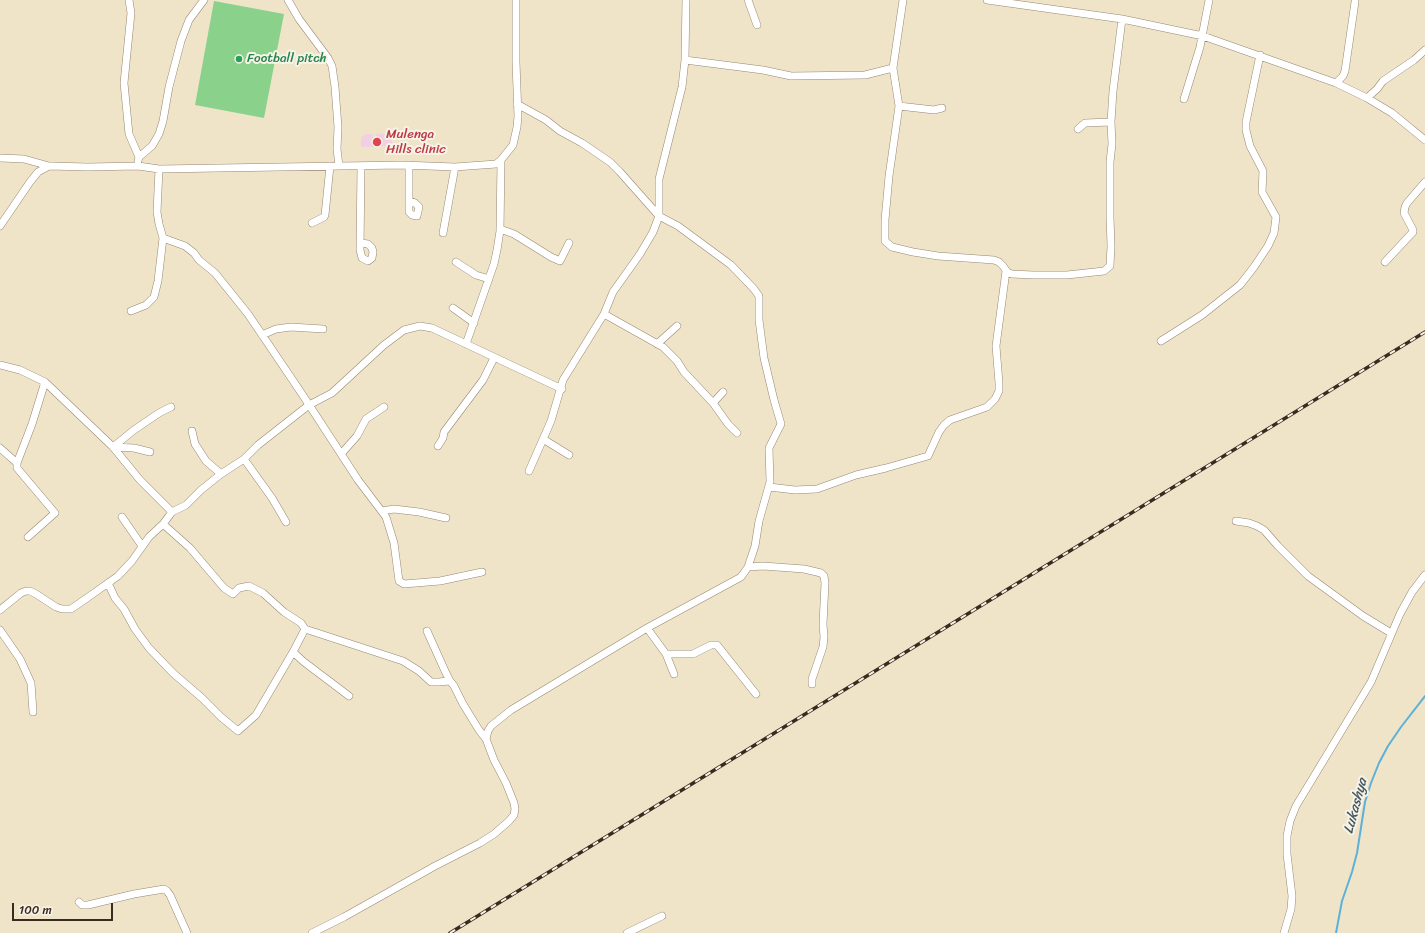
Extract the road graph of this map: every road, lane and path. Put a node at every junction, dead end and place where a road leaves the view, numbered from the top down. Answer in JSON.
{"nodes":[{"id":1,"x":130,"y":0,"type":"edge"},
{"id":2,"x":204,"y":0,"type":"edge"},
{"id":3,"x":288,"y":0,"type":"edge"},
{"id":4,"x":516,"y":0,"type":"edge"},
{"id":5,"x":686,"y":0,"type":"edge"},
{"id":6,"x":748,"y":0,"type":"edge"},
{"id":7,"x":903,"y":0,"type":"edge"},
{"id":8,"x":987,"y":0,"type":"edge"},
{"id":9,"x":1209,"y":0,"type":"edge"},
{"id":10,"x":1012,"y":2,"type":"edge"},
{"id":11,"x":1355,"y":2,"type":"dead end"},
{"id":12,"x":1122,"y":19,"type":"junction"},
{"id":13,"x":757,"y":25,"type":"dead end"},
{"id":14,"x":1203,"y":36,"type":"junction"},
{"id":15,"x":1425,"y":50,"type":"edge"},
{"id":16,"x":1260,"y":55,"type":"junction"},
{"id":17,"x":685,"y":60,"type":"junction"},
{"id":18,"x":893,"y":68,"type":"junction"},
{"id":19,"x":1336,"y":83,"type":"junction"},
{"id":20,"x":1367,"y":98,"type":"junction"},
{"id":21,"x":1184,"y":99,"type":"dead end"},
{"id":22,"x":517,"y":104,"type":"junction"},
{"id":23,"x":898,"y":106,"type":"junction"},
{"id":24,"x":942,"y":108,"type":"dead end"},
{"id":25,"x":1110,"y":122,"type":"junction"},
{"id":26,"x":1078,"y":129,"type":"dead end"},
{"id":27,"x":1425,"y":140,"type":"edge"},
{"id":28,"x":139,"y":157,"type":"junction"},
{"id":29,"x":0,"y":158,"type":"edge"},
{"id":30,"x":501,"y":160,"type":"junction"},
{"id":31,"x":409,"y":165,"type":"junction"},
{"id":32,"x":49,"y":166,"type":"junction"},
{"id":33,"x":138,"y":166,"type":"junction"},
{"id":34,"x":330,"y":166,"type":"junction"},
{"id":35,"x":339,"y":166,"type":"junction"},
{"id":36,"x":361,"y":166,"type":"junction"},
{"id":37,"x":455,"y":167,"type":"junction"},
{"id":38,"x":159,"y":169,"type":"junction"},
{"id":39,"x":1425,"y":182,"type":"edge"},
{"id":40,"x":410,"y":201,"type":"dead end"},
{"id":41,"x":659,"y":216,"type":"junction"},
{"id":42,"x":312,"y":223,"type":"dead end"},
{"id":43,"x":0,"y":226,"type":"edge"},
{"id":44,"x":500,"y":228,"type":"junction"},
{"id":45,"x":443,"y":233,"type":"dead end"},
{"id":46,"x":163,"y":238,"type":"junction"},
{"id":47,"x":361,"y":243,"type":"dead end"},
{"id":48,"x":569,"y":243,"type":"dead end"},
{"id":49,"x":456,"y":262,"type":"dead end"},
{"id":50,"x":1385,"y":262,"type":"dead end"},
{"id":51,"x":1006,"y":271,"type":"junction"},
{"id":52,"x":489,"y":279,"type":"junction"},
{"id":53,"x":453,"y":308,"type":"dead end"},
{"id":54,"x":131,"y":311,"type":"dead end"},
{"id":55,"x":604,"y":314,"type":"junction"},
{"id":56,"x":474,"y":323,"type":"junction"},
{"id":57,"x":677,"y":326,"type":"dead end"},
{"id":58,"x":323,"y":329,"type":"dead end"},
{"id":59,"x":262,"y":334,"type":"junction"},
{"id":60,"x":1161,"y":342,"type":"dead end"},
{"id":61,"x":466,"y":344,"type":"junction"},
{"id":62,"x":657,"y":344,"type":"junction"},
{"id":63,"x":494,"y":358,"type":"junction"},
{"id":64,"x":0,"y":365,"type":"edge"},
{"id":65,"x":45,"y":382,"type":"junction"},
{"id":66,"x":562,"y":389,"type":"junction"},
{"id":67,"x":723,"y":392,"type":"dead end"},
{"id":68,"x":713,"y":403,"type":"junction"},
{"id":69,"x":309,"y":405,"type":"junction"},
{"id":70,"x":384,"y":406,"type":"dead end"},
{"id":71,"x":171,"y":407,"type":"dead end"},
{"id":72,"x":192,"y":431,"type":"dead end"},
{"id":73,"x":737,"y":433,"type":"dead end"},
{"id":74,"x":543,"y":439,"type":"junction"},
{"id":75,"x":438,"y":446,"type":"dead end"},
{"id":76,"x":113,"y":447,"type":"junction"},
{"id":77,"x":0,"y":448,"type":"edge"},
{"id":78,"x":150,"y":452,"type":"dead end"},
{"id":79,"x":342,"y":454,"type":"junction"},
{"id":80,"x":569,"y":455,"type":"dead end"},
{"id":81,"x":244,"y":459,"type":"junction"},
{"id":82,"x":17,"y":462,"type":"junction"},
{"id":83,"x":528,"y":471,"type":"dead end"},
{"id":84,"x":221,"y":474,"type":"junction"},
{"id":85,"x":769,"y":487,"type":"junction"},
{"id":86,"x":382,"y":511,"type":"junction"},
{"id":87,"x":172,"y":512,"type":"junction"},
{"id":88,"x":122,"y":517,"type":"dead end"},
{"id":89,"x":446,"y":518,"type":"dead end"},
{"id":90,"x":1236,"y":521,"type":"dead end"},
{"id":91,"x":286,"y":522,"type":"dead end"},
{"id":92,"x":163,"y":524,"type":"junction"},
{"id":93,"x":28,"y":537,"type":"dead end"},
{"id":94,"x":142,"y":546,"type":"junction"},
{"id":95,"x":748,"y":567,"type":"junction"},
{"id":96,"x":482,"y":572,"type":"dead end"},
{"id":97,"x":1425,"y":575,"type":"edge"},
{"id":98,"x":108,"y":583,"type":"junction"},
{"id":99,"x":0,"y":610,"type":"edge"},
{"id":100,"x":647,"y":628,"type":"junction"},
{"id":101,"x":305,"y":629,"type":"junction"},
{"id":102,"x":0,"y":630,"type":"edge"},
{"id":103,"x":427,"y":631,"type":"dead end"},
{"id":104,"x":1391,"y":633,"type":"junction"},
{"id":105,"x":293,"y":652,"type":"junction"},
{"id":106,"x":666,"y":654,"type":"junction"},
{"id":107,"x":674,"y":674,"type":"dead end"},
{"id":108,"x":450,"y":681,"type":"junction"},
{"id":109,"x":812,"y":684,"type":"dead end"},
{"id":110,"x":756,"y":694,"type":"dead end"},
{"id":111,"x":349,"y":696,"type":"dead end"},
{"id":112,"x":33,"y":712,"type":"dead end"},
{"id":113,"x":486,"y":739,"type":"junction"},
{"id":114,"x":79,"y":902,"type":"dead end"},
{"id":115,"x":662,"y":916,"type":"dead end"},
{"id":116,"x":187,"y":933,"type":"edge"},
{"id":117,"x":312,"y":933,"type":"edge"},
{"id":118,"x":627,"y":933,"type":"edge"},
{"id":119,"x":1284,"y":933,"type":"edge"}],
"edges":[{"from":1,"to":28,"type":"street"},
{"from":2,"to":28,"type":"street"},
{"from":3,"to":35,"type":"street"},
{"from":4,"to":22,"type":"street"},
{"from":5,"to":17,"type":"street"},
{"from":6,"to":13,"type":"street"},
{"from":7,"to":18,"type":"street"},
{"from":8,"to":10,"type":"street"},
{"from":9,"to":14,"type":"street"},
{"from":10,"to":12,"type":"street"},
{"from":11,"to":19,"type":"street"},
{"from":12,"to":14,"type":"street"},
{"from":12,"to":25,"type":"street"},
{"from":14,"to":16,"type":"street"},
{"from":14,"to":21,"type":"street"},
{"from":15,"to":20,"type":"street"},
{"from":16,"to":19,"type":"street"},
{"from":16,"to":60,"type":"street"},
{"from":17,"to":18,"type":"street"},
{"from":17,"to":41,"type":"street"},
{"from":18,"to":23,"type":"street"},
{"from":19,"to":20,"type":"street"},
{"from":20,"to":27,"type":"street"},
{"from":22,"to":30,"type":"street"},
{"from":22,"to":41,"type":"street"},
{"from":23,"to":24,"type":"street"},
{"from":23,"to":51,"type":"street"},
{"from":25,"to":26,"type":"street"},
{"from":25,"to":51,"type":"street"},
{"from":28,"to":33,"type":"street"},
{"from":29,"to":32,"type":"street"},
{"from":30,"to":37,"type":"street"},
{"from":30,"to":44,"type":"street"},
{"from":31,"to":36,"type":"street"},
{"from":31,"to":37,"type":"street"},
{"from":31,"to":40,"type":"street"},
{"from":32,"to":33,"type":"street"},
{"from":32,"to":43,"type":"street"},
{"from":33,"to":38,"type":"street"},
{"from":34,"to":35,"type":"street"},
{"from":34,"to":38,"type":"street"},
{"from":34,"to":42,"type":"street"},
{"from":35,"to":36,"type":"street"},
{"from":36,"to":47,"type":"street"},
{"from":37,"to":45,"type":"street"},
{"from":38,"to":46,"type":"street"},
{"from":39,"to":50,"type":"street"},
{"from":41,"to":55,"type":"street"},
{"from":41,"to":85,"type":"street"},
{"from":44,"to":48,"type":"street"},
{"from":44,"to":52,"type":"street"},
{"from":46,"to":54,"type":"street"},
{"from":46,"to":59,"type":"street"},
{"from":49,"to":52,"type":"street"},
{"from":51,"to":85,"type":"street"},
{"from":52,"to":56,"type":"street"},
{"from":53,"to":56,"type":"street"},
{"from":55,"to":62,"type":"street"},
{"from":55,"to":66,"type":"street"},
{"from":56,"to":61,"type":"street"},
{"from":57,"to":62,"type":"street"},
{"from":58,"to":59,"type":"street"},
{"from":59,"to":69,"type":"street"},
{"from":61,"to":63,"type":"street"},
{"from":61,"to":69,"type":"street"},
{"from":62,"to":68,"type":"street"},
{"from":63,"to":66,"type":"street"},
{"from":63,"to":75,"type":"street"},
{"from":64,"to":65,"type":"street"},
{"from":65,"to":76,"type":"street"},
{"from":65,"to":82,"type":"street"},
{"from":66,"to":74,"type":"street"},
{"from":67,"to":68,"type":"street"},
{"from":68,"to":73,"type":"street"},
{"from":69,"to":79,"type":"street"},
{"from":69,"to":81,"type":"street"},
{"from":70,"to":79,"type":"street"},
{"from":71,"to":76,"type":"street"},
{"from":72,"to":84,"type":"street"},
{"from":74,"to":80,"type":"street"},
{"from":74,"to":83,"type":"street"},
{"from":76,"to":78,"type":"street"},
{"from":76,"to":87,"type":"street"},
{"from":77,"to":82,"type":"street"},
{"from":79,"to":86,"type":"street"},
{"from":81,"to":84,"type":"street"},
{"from":81,"to":91,"type":"street"},
{"from":82,"to":93,"type":"street"},
{"from":84,"to":87,"type":"street"},
{"from":85,"to":95,"type":"street"},
{"from":86,"to":89,"type":"street"},
{"from":86,"to":96,"type":"street"},
{"from":87,"to":92,"type":"street"},
{"from":88,"to":94,"type":"street"},
{"from":90,"to":104,"type":"street"},
{"from":92,"to":94,"type":"street"},
{"from":92,"to":101,"type":"street"},
{"from":94,"to":98,"type":"street"},
{"from":95,"to":100,"type":"street"},
{"from":95,"to":109,"type":"street"},
{"from":97,"to":104,"type":"street"},
{"from":98,"to":99,"type":"street"},
{"from":98,"to":105,"type":"street"},
{"from":100,"to":106,"type":"street"},
{"from":100,"to":113,"type":"street"},
{"from":101,"to":105,"type":"street"},
{"from":101,"to":108,"type":"street"},
{"from":102,"to":112,"type":"street"},
{"from":103,"to":108,"type":"street"},
{"from":104,"to":119,"type":"street"},
{"from":105,"to":111,"type":"street"},
{"from":106,"to":107,"type":"street"},
{"from":106,"to":110,"type":"street"},
{"from":108,"to":113,"type":"street"},
{"from":113,"to":117,"type":"street"},
{"from":114,"to":116,"type":"street"},
{"from":115,"to":118,"type":"street"}]}
